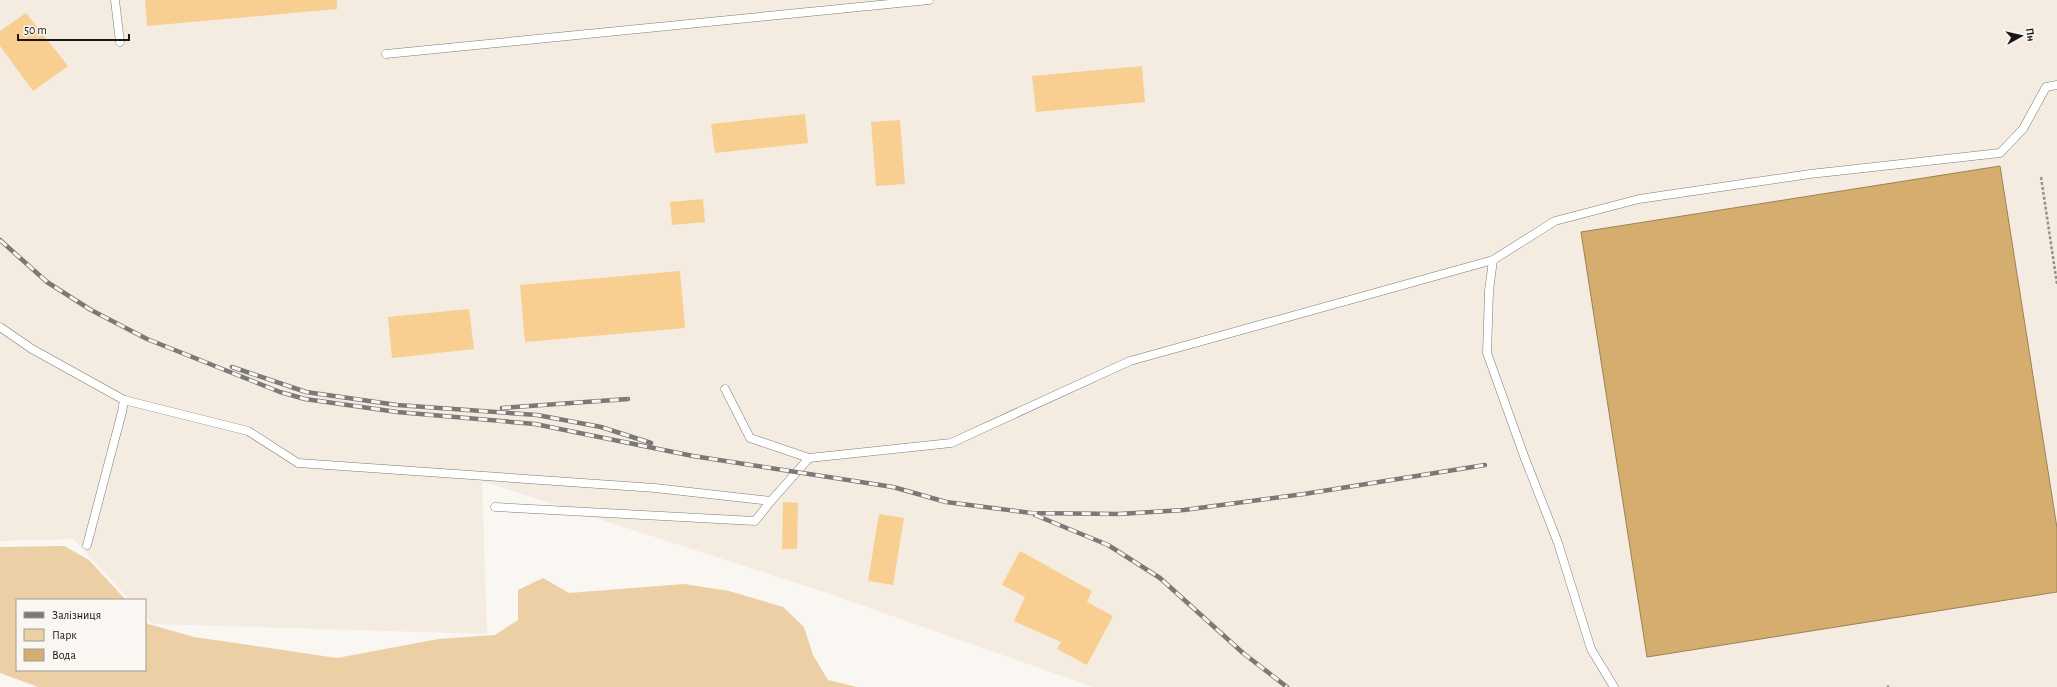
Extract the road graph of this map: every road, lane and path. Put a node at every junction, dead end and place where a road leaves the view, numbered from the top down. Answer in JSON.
{"nodes":[{"id":1,"x":115,"y":0,"type":"edge"},
{"id":2,"x":929,"y":0,"type":"edge"},
{"id":3,"x":120,"y":42,"type":"dead end"},
{"id":4,"x":386,"y":54,"type":"dead end"},
{"id":5,"x":2057,"y":85,"type":"edge"},
{"id":6,"x":2041,"y":177,"type":"dead end"},
{"id":7,"x":1492,"y":260,"type":"junction"},
{"id":8,"x":2057,"y":284,"type":"edge"},
{"id":9,"x":0,"y":328,"type":"edge"},
{"id":10,"x":725,"y":389,"type":"dead end"},
{"id":11,"x":124,"y":400,"type":"junction"},
{"id":12,"x":809,"y":458,"type":"junction"},
{"id":13,"x":771,"y":501,"type":"junction"},
{"id":14,"x":495,"y":507,"type":"dead end"},
{"id":15,"x":87,"y":545,"type":"dead end"},
{"id":16,"x":1614,"y":687,"type":"edge"}],
"edges":[{"from":1,"to":3,"type":"lane"},
{"from":2,"to":4,"type":"lane"},
{"from":5,"to":7,"type":"lane"},
{"from":6,"to":8,"type":"path"},
{"from":7,"to":12,"type":"lane"},
{"from":7,"to":16,"type":"lane"},
{"from":9,"to":11,"type":"lane"},
{"from":10,"to":12,"type":"lane"},
{"from":11,"to":13,"type":"lane"},
{"from":11,"to":15,"type":"lane"},
{"from":12,"to":13,"type":"lane"},
{"from":13,"to":14,"type":"lane"}]}
